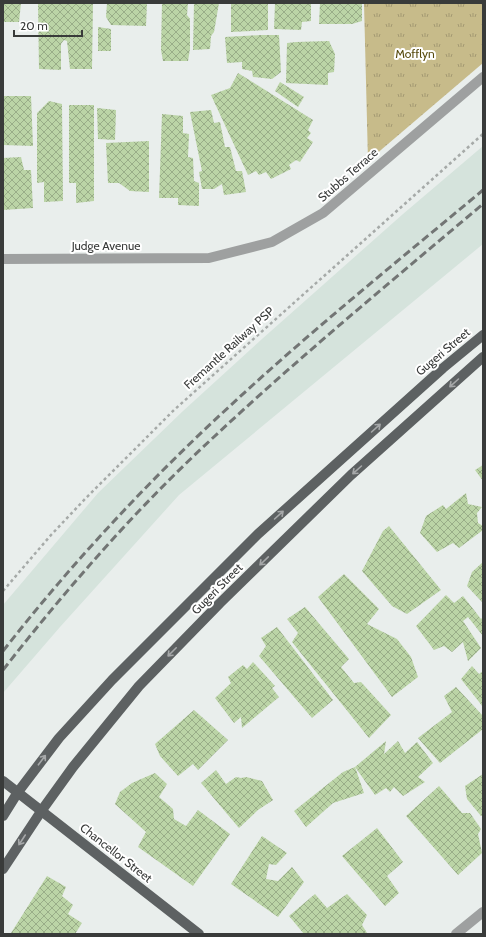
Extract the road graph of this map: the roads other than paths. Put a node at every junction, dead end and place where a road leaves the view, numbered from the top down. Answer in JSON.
{"nodes":[{"id":1,"x":483,"y":76,"type":"edge"},
{"id":2,"x":209,"y":258,"type":"joint"},
{"id":3,"x":3,"y":259,"type":"edge"},
{"id":4,"x":483,"y":335,"type":"edge"},
{"id":5,"x":483,"y":357,"type":"edge"},
{"id":6,"x":3,"y":781,"type":"edge"},
{"id":7,"x":18,"y":792,"type":"junction"},
{"id":8,"x":42,"y":810,"type":"junction"},
{"id":9,"x":3,"y":816,"type":"edge"},
{"id":10,"x":3,"y":869,"type":"edge"},
{"id":11,"x":483,"y":912,"type":"edge"},
{"id":12,"x":200,"y":934,"type":"edge"},
{"id":13,"x":456,"y":934,"type":"edge"}],
"edges":[{"from":1,"to":2,"type":"street","name":"Stubbs Terrace"},
{"from":2,"to":3,"type":"street","name":"Judge Avenue"},
{"from":7,"to":4,"type":"main road","name":"Gugeri Street","one_way":true},
{"from":5,"to":8,"type":"main road","name":"Gugeri Street","one_way":true},
{"from":6,"to":7,"type":"main road","name":"Chancellor Street"},
{"from":7,"to":8,"type":"main road","name":"Chancellor Street"},
{"from":7,"to":9,"type":"main road","name":"Gugeri Street"},
{"from":8,"to":10,"type":"main road","name":"Gugeri Street","one_way":true},
{"from":8,"to":12,"type":"main road","name":"Chancellor Street"},
{"from":11,"to":13,"type":"street"}]}
